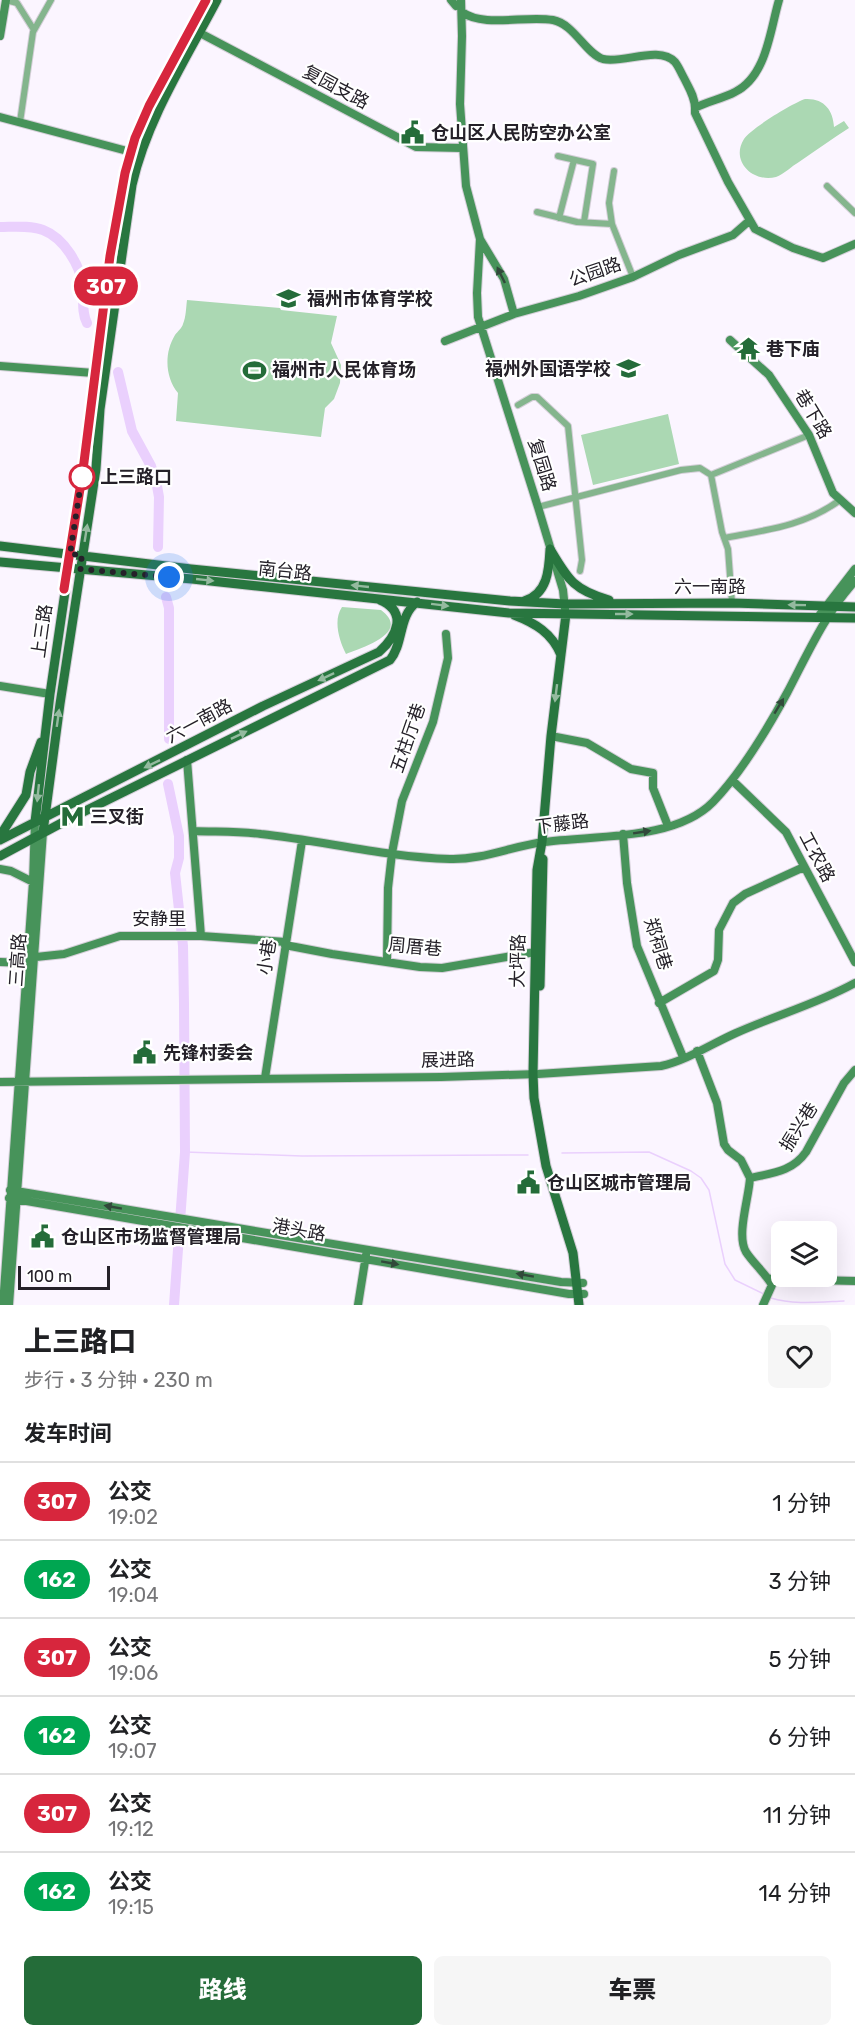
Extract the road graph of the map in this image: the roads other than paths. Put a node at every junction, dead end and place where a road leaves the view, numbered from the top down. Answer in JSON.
{"nodes":[{"id":1,"x":6,"y":0,"type":"edge"},
{"id":2,"x":51,"y":0,"type":"edge"},
{"id":3,"x":206,"y":0,"type":"edge"},
{"id":4,"x":218,"y":0,"type":"edge"},
{"id":5,"x":779,"y":0,"type":"edge"},
{"id":6,"x":457,"y":4,"type":"edge"},
{"id":7,"x":34,"y":30,"type":"junction"},
{"id":8,"x":200,"y":33,"type":"junction"},
{"id":9,"x":0,"y":36,"type":"edge"},
{"id":10,"x":695,"y":111,"type":"junction"},
{"id":11,"x":0,"y":117,"type":"edge"},
{"id":12,"x":20,"y":122,"type":"junction"},
{"id":13,"x":462,"y":148,"type":"junction"},
{"id":14,"x":131,"y":152,"type":"junction"},
{"id":15,"x":558,"y":156,"type":"dead end"},
{"id":16,"x":574,"y":160,"type":"junction"},
{"id":17,"x":614,"y":171,"type":"dead end"},
{"id":18,"x":827,"y":186,"type":"dead end"},
{"id":19,"x":537,"y":212,"type":"dead end"},
{"id":20,"x":855,"y":213,"type":"edge"},
{"id":21,"x":559,"y":218,"type":"junction"},
{"id":22,"x":749,"y":221,"type":"junction"},
{"id":23,"x":584,"y":222,"type":"junction"},
{"id":24,"x":612,"y":224,"type":"junction"},
{"id":25,"x":480,"y":239,"type":"junction"},
{"id":26,"x":855,"y":244,"type":"edge"},
{"id":27,"x":633,"y":277,"type":"junction"},
{"id":28,"x":514,"y":314,"type":"junction"},
{"id":29,"x":482,"y":327,"type":"junction"},
{"id":30,"x":730,"y":340,"type":"dead end"},
{"id":31,"x":445,"y":341,"type":"dead end"},
{"id":32,"x":0,"y":366,"type":"edge"},
{"id":33,"x":94,"y":373,"type":"junction"},
{"id":34,"x":518,"y":405,"type":"dead end"},
{"id":35,"x":809,"y":435,"type":"junction"},
{"id":36,"x":711,"y":475,"type":"junction"},
{"id":37,"x":574,"y":497,"type":"junction"},
{"id":38,"x":840,"y":500,"type":"junction"},
{"id":39,"x":538,"y":507,"type":"junction"},
{"id":40,"x":855,"y":513,"type":"edge"},
{"id":41,"x":724,"y":538,"type":"junction"},
{"id":42,"x":0,"y":546,"type":"edge"},
{"id":43,"x":550,"y":549,"type":"junction"},
{"id":44,"x":70,"y":554,"type":"junction"},
{"id":45,"x":82,"y":555,"type":"junction"},
{"id":46,"x":0,"y":562,"type":"edge"},
{"id":47,"x":68,"y":568,"type":"junction"},
{"id":48,"x":80,"y":569,"type":"junction"},
{"id":49,"x":855,"y":569,"type":"edge"},
{"id":50,"x":580,"y":571,"type":"dead end"},
{"id":51,"x":855,"y":580,"type":"edge"},
{"id":52,"x":371,"y":597,"type":"junction"},
{"id":53,"x":417,"y":602,"type":"junction"},
{"id":54,"x":520,"y":602,"type":"junction"},
{"id":55,"x":732,"y":603,"type":"junction"},
{"id":56,"x":565,"y":604,"type":"junction"},
{"id":57,"x":620,"y":604,"type":"junction"},
{"id":58,"x":831,"y":606,"type":"junction"},
{"id":59,"x":855,"y":607,"type":"edge"},
{"id":60,"x":509,"y":613,"type":"junction"},
{"id":61,"x":566,"y":614,"type":"junction"},
{"id":62,"x":822,"y":616,"type":"junction"},
{"id":63,"x":855,"y":618,"type":"edge"},
{"id":64,"x":446,"y":634,"type":"dead end"},
{"id":65,"x":561,"y":655,"type":"junction"},
{"id":66,"x":0,"y":686,"type":"edge"},
{"id":67,"x":50,"y":694,"type":"junction"},
{"id":68,"x":46,"y":732,"type":"junction"},
{"id":69,"x":551,"y":736,"type":"junction"},
{"id":70,"x":187,"y":760,"type":"junction"},
{"id":71,"x":732,"y":780,"type":"junction"},
{"id":72,"x":45,"y":818,"type":"junction"},
{"id":73,"x":35,"y":822,"type":"junction"},
{"id":74,"x":668,"y":826,"type":"junction"},
{"id":75,"x":193,"y":831,"type":"junction"},
{"id":76,"x":44,"y":832,"type":"junction"},
{"id":77,"x":623,"y":834,"type":"junction"},
{"id":78,"x":34,"y":837,"type":"junction"},
{"id":79,"x":0,"y":838,"type":"edge"},
{"id":80,"x":302,"y":841,"type":"junction"},
{"id":81,"x":542,"y":842,"type":"junction"},
{"id":82,"x":392,"y":853,"type":"junction"},
{"id":83,"x":0,"y":856,"type":"edge"},
{"id":84,"x":804,"y":867,"type":"junction"},
{"id":85,"x":0,"y":869,"type":"edge"},
{"id":86,"x":33,"y":882,"type":"junction"},
{"id":87,"x":197,"y":936,"type":"junction"},
{"id":88,"x":286,"y":943,"type":"junction"},
{"id":89,"x":538,"y":951,"type":"junction"},
{"id":90,"x":36,"y":957,"type":"junction"},
{"id":91,"x":0,"y":962,"type":"edge"},
{"id":92,"x":387,"y":962,"type":"junction"},
{"id":93,"x":855,"y":962,"type":"edge"},
{"id":94,"x":27,"y":963,"type":"junction"},
{"id":95,"x":855,"y":983,"type":"edge"},
{"id":96,"x":660,"y":1003,"type":"junction"},
{"id":97,"x":697,"y":1051,"type":"junction"},
{"id":98,"x":683,"y":1058,"type":"junction"},
{"id":99,"x":855,"y":1070,"type":"edge"},
{"id":100,"x":536,"y":1074,"type":"junction"},
{"id":101,"x":265,"y":1078,"type":"junction"},
{"id":102,"x":21,"y":1081,"type":"junction"},
{"id":103,"x":0,"y":1082,"type":"edge"},
{"id":104,"x":750,"y":1178,"type":"junction"},
{"id":105,"x":11,"y":1197,"type":"edge"},
{"id":106,"x":366,"y":1253,"type":"junction"},
{"id":107,"x":769,"y":1279,"type":"joint"},
{"id":108,"x":837,"y":1281,"type":"edge"},
{"id":109,"x":855,"y":1281,"type":"edge"},
{"id":110,"x":580,"y":1283,"type":"junction"},
{"id":111,"x":582,"y":1294,"type":"junction"},
{"id":112,"x":764,"y":1304,"type":"edge"},
{"id":113,"x":3,"y":1305,"type":"edge"},
{"id":114,"x":9,"y":1305,"type":"edge"},
{"id":115,"x":358,"y":1305,"type":"edge"},
{"id":116,"x":579,"y":1305,"type":"edge"},
{"id":117,"x":585,"y":1305,"type":"edge"}],
"edges":[{"from":1,"to":7,"type":"street"},
{"from":1,"to":9,"type":"street"},
{"from":2,"to":7,"type":"street"},
{"from":3,"to":14,"type":"main road","name":"上三路"},
{"from":4,"to":8,"type":"main road","name":"上三路"},
{"from":5,"to":10,"type":"street"},
{"from":6,"to":10,"type":"street"},
{"from":6,"to":13,"type":"street"},
{"from":7,"to":12,"type":"street"},
{"from":8,"to":13,"type":"street","name":"复园支路"},
{"from":45,"to":8,"type":"main road","name":"上三路","one_way":true},
{"from":10,"to":22,"type":"street"},
{"from":11,"to":12,"type":"street"},
{"from":12,"to":14,"type":"street"},
{"from":13,"to":25,"type":"street"},
{"from":14,"to":33,"type":"main road","name":"上三路"},
{"from":15,"to":16,"type":"street"},
{"from":16,"to":21,"type":"street"},
{"from":16,"to":23,"type":"street"},
{"from":17,"to":24,"type":"street"},
{"from":18,"to":20,"type":"street"},
{"from":19,"to":21,"type":"street"},
{"from":21,"to":23,"type":"street"},
{"from":22,"to":26,"type":"street"},
{"from":22,"to":27,"type":"street","name":"公园路"},
{"from":23,"to":24,"type":"street"},
{"from":24,"to":27,"type":"street"},
{"from":28,"to":25,"type":"street","one_way":true},
{"from":25,"to":29,"type":"street","name":"复园路"},
{"from":27,"to":28,"type":"street","name":"公园路"},
{"from":28,"to":29,"type":"street","name":"公园路"},
{"from":29,"to":31,"type":"street","name":"公园路"},
{"from":29,"to":39,"type":"street","name":"复园路"},
{"from":30,"to":35,"type":"street","name":"巷下路"},
{"from":32,"to":33,"type":"street"},
{"from":33,"to":44,"type":"main road","name":"上三路"},
{"from":34,"to":37,"type":"street"},
{"from":35,"to":36,"type":"street"},
{"from":35,"to":38,"type":"street","name":"巷下路"},
{"from":36,"to":37,"type":"street"},
{"from":36,"to":41,"type":"street"},
{"from":37,"to":39,"type":"street"},
{"from":37,"to":50,"type":"street"},
{"from":38,"to":40,"type":"street","name":"巷下路"},
{"from":38,"to":41,"type":"street"},
{"from":39,"to":43,"type":"street","name":"复园路"},
{"from":41,"to":55,"type":"street"},
{"from":42,"to":44,"type":"main road","name":"南台路"},
{"from":43,"to":54,"type":"main road"},
{"from":43,"to":56,"type":"street","name":"复园路"},
{"from":43,"to":57,"type":"main road"},
{"from":44,"to":45,"type":"main road","name":"南台路"},
{"from":44,"to":47,"type":"main road","name":"上三路"},
{"from":45,"to":48,"type":"main road","name":"上三路"},
{"from":54,"to":45,"type":"main road","name":"南台路","one_way":true},
{"from":46,"to":47,"type":"main road","name":"南台路"},
{"from":47,"to":48,"type":"main road","name":"南台路"},
{"from":47,"to":67,"type":"main road","name":"上三路"},
{"from":48,"to":52,"type":"main road","name":"南台路","one_way":true},
{"from":72,"to":48,"type":"main road","name":"上三路","one_way":true},
{"from":49,"to":58,"type":"street"},
{"from":51,"to":58,"type":"street"},
{"from":52,"to":53,"type":"main road","name":"南台路"},
{"from":52,"to":72,"type":"main road","name":"六一南路","one_way":true},
{"from":53,"to":60,"type":"main road","name":"南台路","one_way":true},
{"from":70,"to":53,"type":"main road","name":"六一南路","one_way":true},
{"from":54,"to":56,"type":"main road","name":"南台路"},
{"from":55,"to":57,"type":"main road","name":"六一南路"},
{"from":58,"to":55,"type":"main road","name":"六一南路","one_way":true},
{"from":56,"to":57,"type":"main road","name":"六一南路"},
{"from":56,"to":61,"type":"street","name":"复园路"},
{"from":58,"to":59,"type":"main road","name":"六一南路"},
{"from":58,"to":62,"type":"street","name":"下藤路"},
{"from":60,"to":61,"type":"main road","name":"南台路"},
{"from":60,"to":65,"type":"main road"},
{"from":61,"to":62,"type":"main road","name":"六一南路","one_way":true},
{"from":61,"to":65,"type":"main road"},
{"from":62,"to":63,"type":"main road","name":"六一南路"},
{"from":71,"to":62,"type":"street","name":"下藤路","one_way":true},
{"from":64,"to":82,"type":"street","name":"五柱厅巷"},
{"from":65,"to":69,"type":"main road","one_way":true},
{"from":66,"to":67,"type":"street"},
{"from":67,"to":68,"type":"main road","name":"上三路"},
{"from":68,"to":73,"type":"main road","name":"上三路","one_way":true},
{"from":68,"to":79,"type":"main road"},
{"from":69,"to":74,"type":"street"},
{"from":69,"to":81,"type":"main road"},
{"from":70,"to":75,"type":"street"},
{"from":70,"to":76,"type":"main road","name":"六一南路"},
{"from":71,"to":74,"type":"street","name":"下藤路"},
{"from":71,"to":84,"type":"street","name":"工农路"},
{"from":72,"to":73,"type":"main road","name":"六一南路"},
{"from":72,"to":76,"type":"main road","name":"上三路"},
{"from":73,"to":78,"type":"street","name":"三高路"},
{"from":73,"to":79,"type":"main road","name":"六一南路"},
{"from":77,"to":74,"type":"street","name":"下藤路","one_way":true},
{"from":75,"to":80,"type":"street","name":"下藤路"},
{"from":75,"to":87,"type":"street"},
{"from":76,"to":78,"type":"main road","name":"六一南路"},
{"from":76,"to":90,"type":"street","name":"三高路"},
{"from":77,"to":81,"type":"street","name":"下藤路"},
{"from":77,"to":96,"type":"street","name":"郑祠巷"},
{"from":78,"to":83,"type":"main road","name":"六一南路"},
{"from":78,"to":86,"type":"street","name":"三高路"},
{"from":80,"to":82,"type":"street","name":"下藤路"},
{"from":80,"to":88,"type":"street","name":"小巷"},
{"from":81,"to":82,"type":"street","name":"下藤路"},
{"from":81,"to":89,"type":"main road"},
{"from":82,"to":92,"type":"street","name":"五柱厅巷"},
{"from":84,"to":93,"type":"street","name":"工农路"},
{"from":84,"to":96,"type":"street"},
{"from":85,"to":86,"type":"street"},
{"from":86,"to":94,"type":"street","name":"三高路"},
{"from":87,"to":88,"type":"street","name":"安静里"},
{"from":87,"to":90,"type":"street","name":"安静里"},
{"from":88,"to":92,"type":"street","name":"周厝巷"},
{"from":88,"to":101,"type":"street","name":"小巷"},
{"from":89,"to":92,"type":"street","name":"周厝巷"},
{"from":89,"to":100,"type":"main road"},
{"from":90,"to":102,"type":"street","name":"三高路"},
{"from":91,"to":94,"type":"street"},
{"from":94,"to":102,"type":"street","name":"三高路"},
{"from":95,"to":97,"type":"street","name":"展进路"},
{"from":96,"to":98,"type":"street","name":"郑祠巷"},
{"from":97,"to":98,"type":"street","name":"展进路"},
{"from":97,"to":104,"type":"street"},
{"from":98,"to":100,"type":"street","name":"展进路"},
{"from":99,"to":104,"type":"street","name":"振兴巷"},
{"from":100,"to":101,"type":"street","name":"展进路"},
{"from":100,"to":110,"type":"main road"},
{"from":101,"to":102,"type":"street","name":"展进路"},
{"from":102,"to":103,"type":"street","name":"展进路"},
{"from":102,"to":105,"type":"street","name":"三高路"},
{"from":104,"to":107,"type":"street"},
{"from":105,"to":106,"type":"street","name":"港头路"},
{"from":105,"to":113,"type":"street","name":"三高路"},
{"from":105,"to":114,"type":"street","name":"三高路"},
{"from":110,"to":106,"type":"street","name":"港头路","one_way":true},
{"from":106,"to":111,"type":"street","name":"港头路","one_way":true},
{"from":106,"to":115,"type":"street"},
{"from":107,"to":112,"type":"street"},
{"from":108,"to":109,"type":"street"},
{"from":110,"to":111,"type":"main road"},
{"from":111,"to":116,"type":"main road"},
{"from":111,"to":117,"type":"main road"}]}
